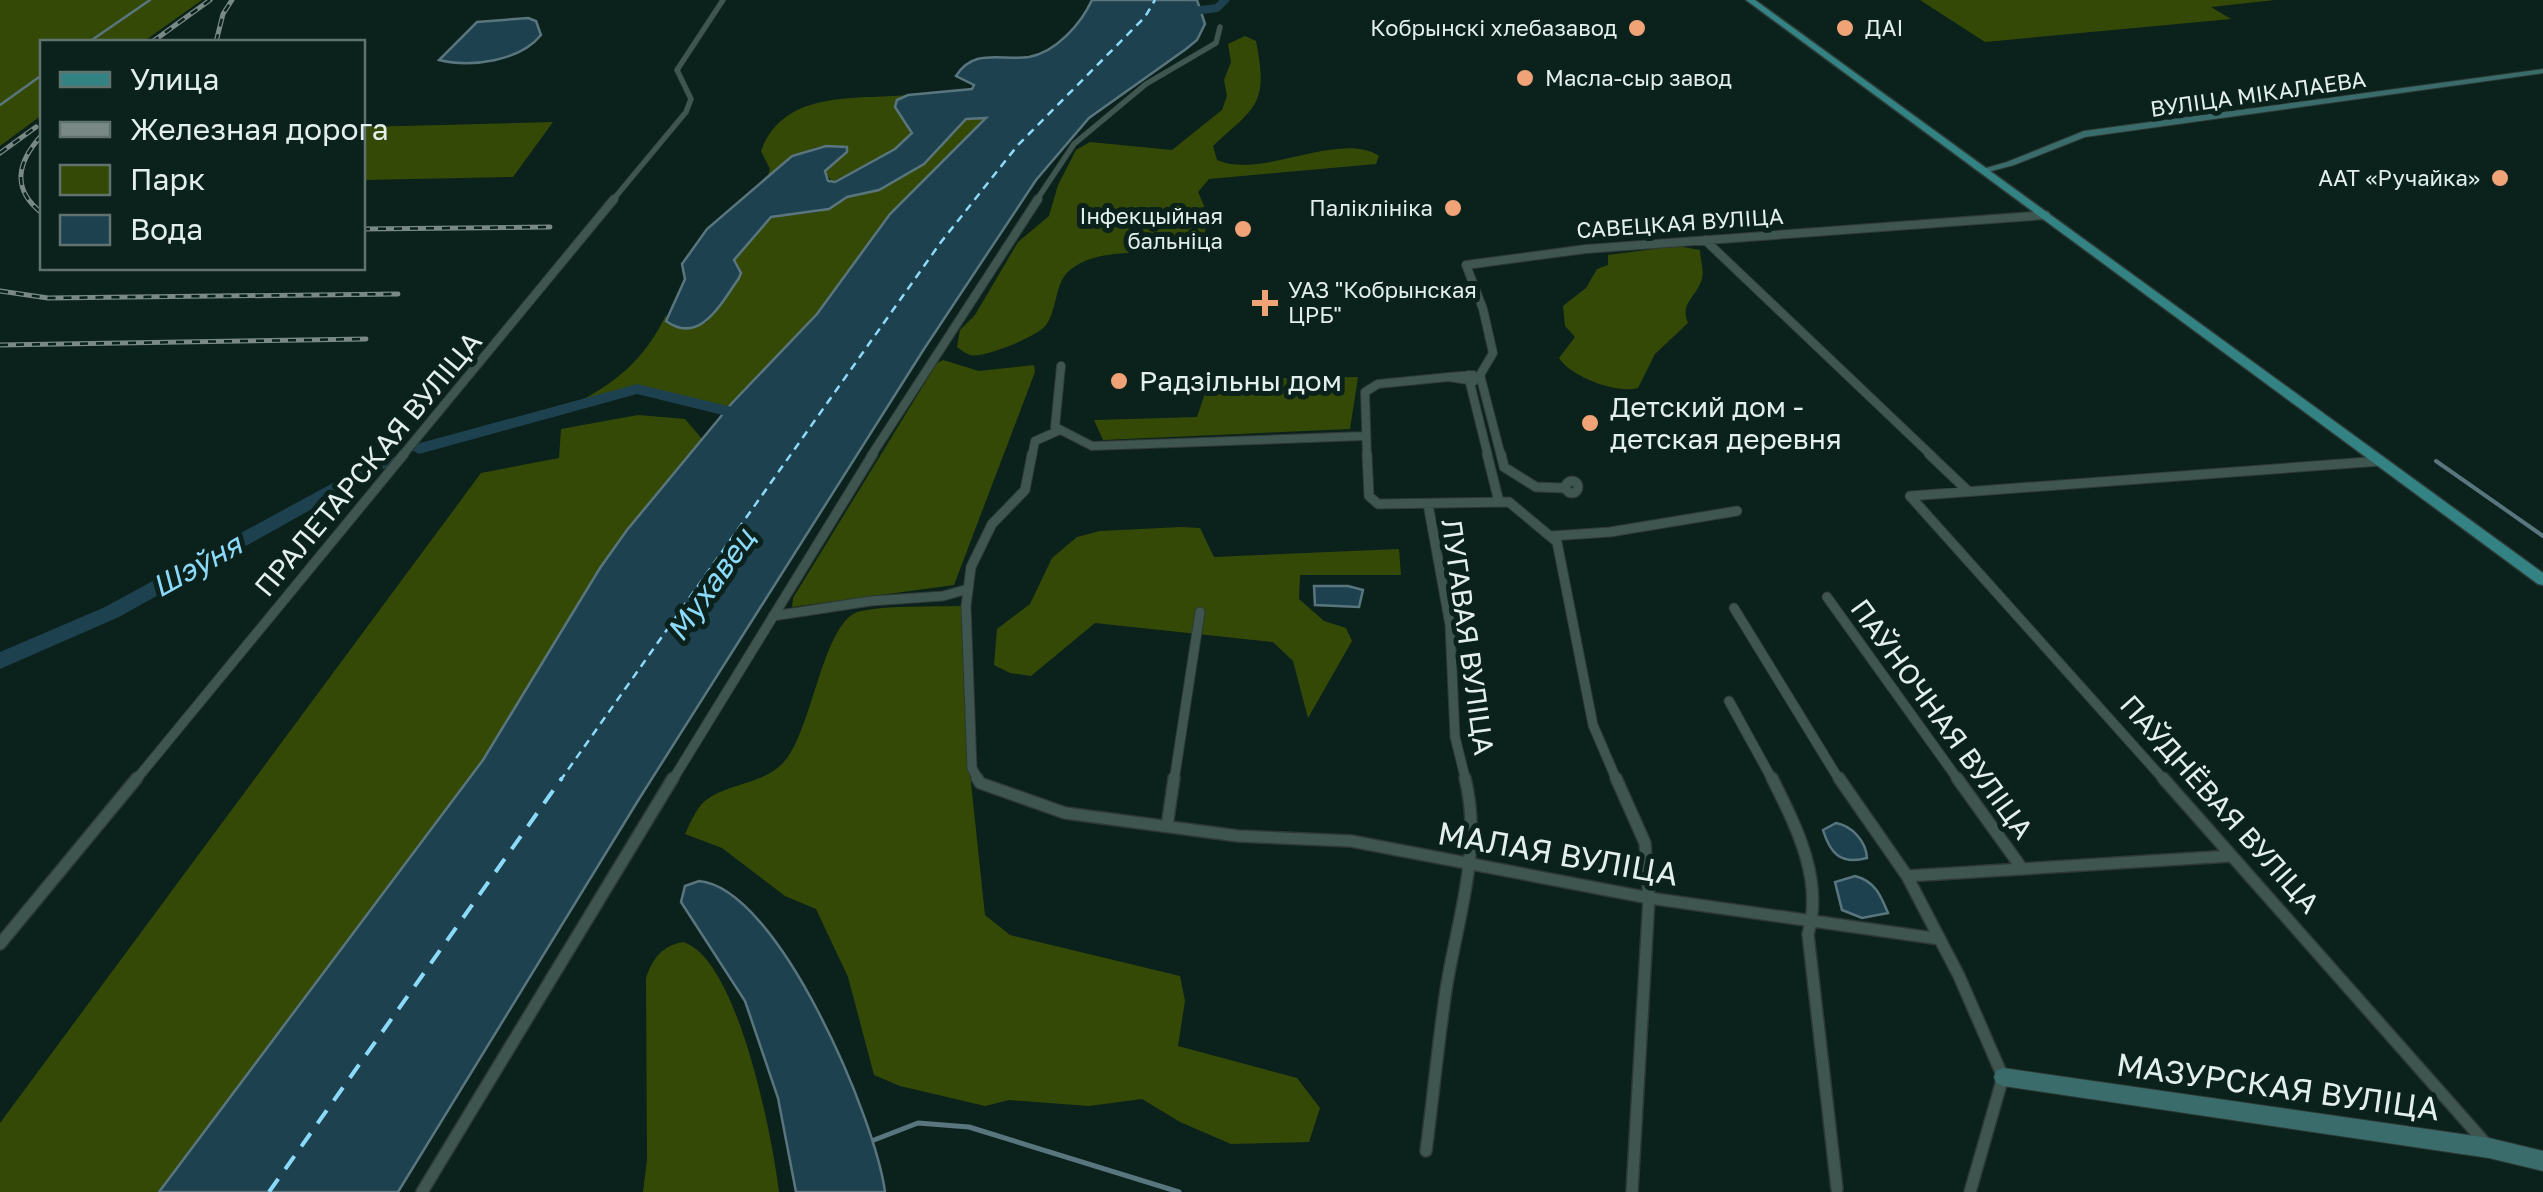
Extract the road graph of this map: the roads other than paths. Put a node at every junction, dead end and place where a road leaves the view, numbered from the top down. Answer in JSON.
{"nodes":[{"id":1,"x":723,"y":0,"type":"edge"},
{"id":2,"x":1750,"y":0,"type":"edge"},
{"id":3,"x":1220,"y":26,"type":"dead end"},
{"id":4,"x":2543,"y":71,"type":"edge"},
{"id":5,"x":1984,"y":170,"type":"junction"},
{"id":6,"x":2046,"y":215,"type":"junction"},
{"id":7,"x":1705,"y":240,"type":"junction"},
{"id":8,"x":1061,"y":366,"type":"dead end"},
{"id":9,"x":1469,"y":377,"type":"junction"},
{"id":10,"x":1481,"y":378,"type":"junction"},
{"id":11,"x":1060,"y":430,"type":"junction"},
{"id":12,"x":1364,"y":436,"type":"junction"},
{"id":13,"x":2380,"y":460,"type":"junction"},
{"id":14,"x":1564,"y":488,"type":"dead end"},
{"id":15,"x":1968,"y":491,"type":"junction"},
{"id":16,"x":1504,"y":502,"type":"junction"},
{"id":17,"x":1428,"y":504,"type":"junction"},
{"id":18,"x":1737,"y":512,"type":"dead end"},
{"id":19,"x":1551,"y":536,"type":"junction"},
{"id":20,"x":2543,"y":580,"type":"edge"},
{"id":21,"x":968,"y":590,"type":"junction"},
{"id":22,"x":1828,"y":597,"type":"dead end"},
{"id":23,"x":1734,"y":608,"type":"dead end"},
{"id":24,"x":1200,"y":612,"type":"dead end"},
{"id":25,"x":772,"y":616,"type":"junction"},
{"id":26,"x":1728,"y":701,"type":"dead end"},
{"id":27,"x":1167,"y":826,"type":"junction"},
{"id":28,"x":2231,"y":856,"type":"junction"},
{"id":29,"x":1471,"y":864,"type":"junction"},
{"id":30,"x":2021,"y":867,"type":"junction"},
{"id":31,"x":1907,"y":876,"type":"junction"},
{"id":32,"x":1649,"y":898,"type":"junction"},
{"id":33,"x":1816,"y":922,"type":"junction"},
{"id":34,"x":1940,"y":940,"type":"junction"},
{"id":35,"x":0,"y":944,"type":"edge"},
{"id":36,"x":2003,"y":1078,"type":"junction"},
{"id":37,"x":2489,"y":1148,"type":"junction"},
{"id":38,"x":1426,"y":1151,"type":"dead end"},
{"id":39,"x":2543,"y":1161,"type":"edge"},
{"id":40,"x":1838,"y":1189,"type":"dead end"},
{"id":41,"x":422,"y":1192,"type":"edge"},
{"id":42,"x":1632,"y":1192,"type":"edge"},
{"id":43,"x":1970,"y":1192,"type":"edge"}],
"edges":[{"from":1,"to":35,"type":"street","name":"ПРАЛЕТАРСКАЯ ВУЛІЦА"},
{"from":2,"to":5,"type":"main road"},
{"from":3,"to":25,"type":"street"},
{"from":4,"to":5,"type":"main road","name":"ВУЛІЦА МІКАЛАЕВА"},
{"from":5,"to":6,"type":"main road"},
{"from":6,"to":7,"type":"street","name":"САВЕЦКАЯ ВУЛІЦА"},
{"from":6,"to":13,"type":"main road"},
{"from":7,"to":10,"type":"street","name":"САВЕЦКАЯ ВУЛІЦА"},
{"from":7,"to":15,"type":"street"},
{"from":8,"to":11,"type":"street"},
{"from":9,"to":10,"type":"street"},
{"from":9,"to":12,"type":"street"},
{"from":9,"to":16,"type":"street"},
{"from":10,"to":14,"type":"street"},
{"from":11,"to":12,"type":"street"},
{"from":11,"to":21,"type":"street"},
{"from":12,"to":17,"type":"street","name":"ЛУГАВАЯ ВУЛІЦА"},
{"from":13,"to":15,"type":"street"},
{"from":13,"to":20,"type":"main road"},
{"from":15,"to":28,"type":"street","name":"ПАЎДНЁВАЯ ВУЛІЦА"},
{"from":16,"to":17,"type":"street"},
{"from":16,"to":19,"type":"street"},
{"from":17,"to":29,"type":"street","name":"ЛУГАВАЯ ВУЛІЦА"},
{"from":18,"to":19,"type":"street"},
{"from":19,"to":32,"type":"street"},
{"from":21,"to":25,"type":"street"},
{"from":21,"to":27,"type":"street","name":"МАЛАЯ ВУЛІЦА"},
{"from":22,"to":30,"type":"street","name":"ПАЎНОЧНАЯ ВУЛІЦА"},
{"from":23,"to":31,"type":"street"},
{"from":24,"to":27,"type":"street"},
{"from":25,"to":41,"type":"street"},
{"from":26,"to":33,"type":"street"},
{"from":27,"to":29,"type":"street","name":"МАЛАЯ ВУЛІЦА"},
{"from":28,"to":30,"type":"street"},
{"from":28,"to":37,"type":"street","name":"ПАЎДНЁВАЯ ВУЛІЦА"},
{"from":29,"to":32,"type":"street","name":"МАЛАЯ ВУЛІЦА"},
{"from":29,"to":38,"type":"street","name":"ЛУГАВАЯ ВУЛІЦА"},
{"from":30,"to":31,"type":"street"},
{"from":31,"to":34,"type":"street"},
{"from":32,"to":33,"type":"street","name":"МАЛАЯ ВУЛІЦА"},
{"from":32,"to":42,"type":"street"},
{"from":33,"to":34,"type":"street","name":"МАЛАЯ ВУЛІЦА"},
{"from":33,"to":40,"type":"street"},
{"from":34,"to":36,"type":"street"},
{"from":36,"to":37,"type":"main road","name":"МАЗУРСКАЯ ВУЛІЦА"},
{"from":36,"to":43,"type":"street"},
{"from":37,"to":39,"type":"main road","name":"МАЗУРСКАЯ ВУЛІЦА"}]}
